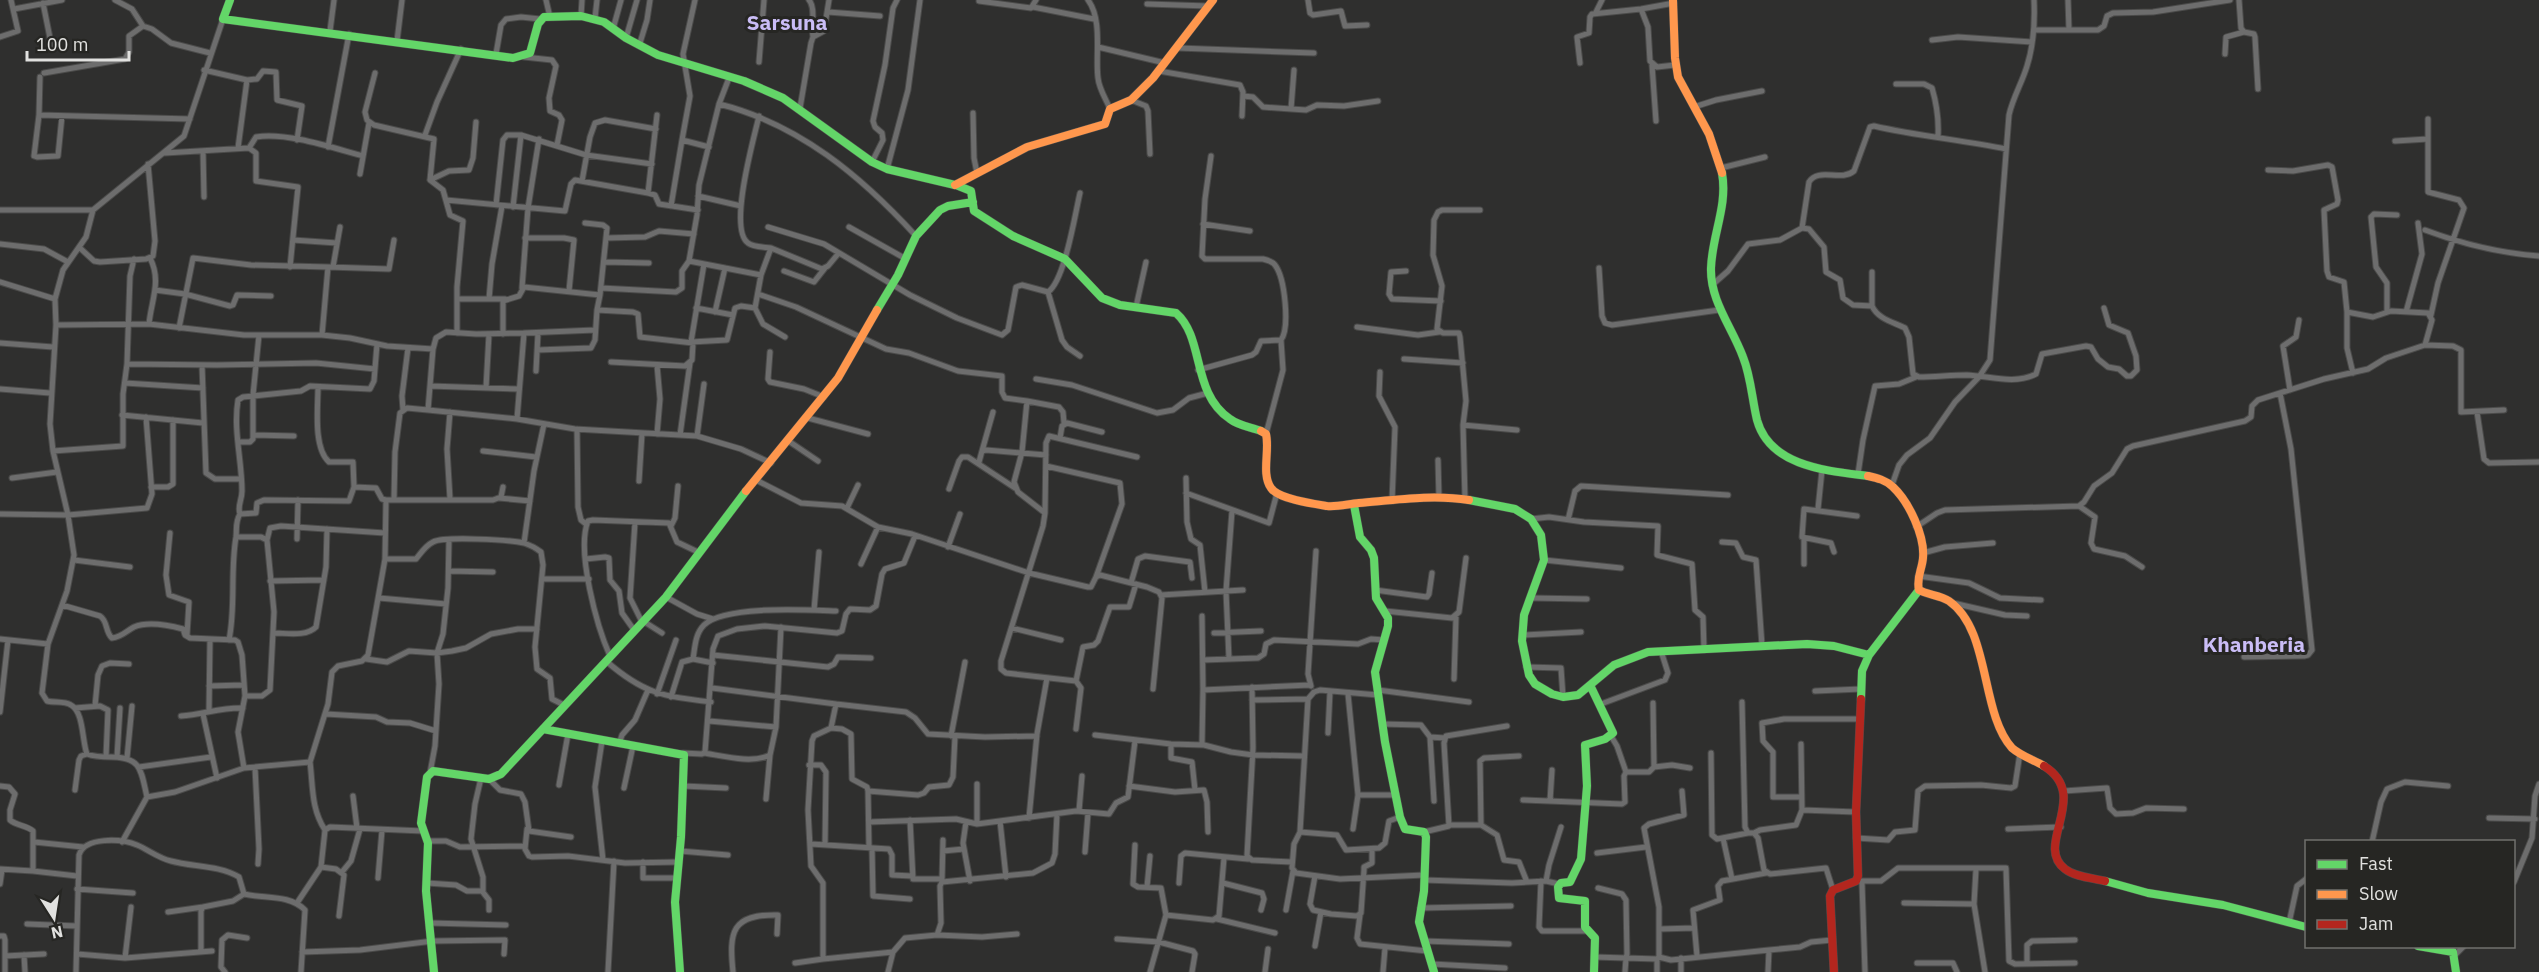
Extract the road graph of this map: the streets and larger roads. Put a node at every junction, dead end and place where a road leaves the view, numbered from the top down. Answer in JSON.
{"nodes":[{"id":1,"x":11,"y":0,"type":"edge"},
{"id":2,"x":62,"y":0,"type":"edge"},
{"id":3,"x":115,"y":0,"type":"edge"},
{"id":4,"x":230,"y":0,"type":"edge"},
{"id":5,"x":334,"y":0,"type":"edge"},
{"id":6,"x":402,"y":0,"type":"edge"},
{"id":7,"x":546,"y":0,"type":"edge"},
{"id":8,"x":582,"y":0,"type":"edge"},
{"id":9,"x":597,"y":0,"type":"edge"},
{"id":10,"x":621,"y":0,"type":"edge"},
{"id":11,"x":637,"y":0,"type":"edge"},
{"id":12,"x":650,"y":0,"type":"edge"},
{"id":13,"x":695,"y":0,"type":"edge"},
{"id":14,"x":764,"y":0,"type":"edge"},
{"id":15,"x":809,"y":0,"type":"edge"},
{"id":16,"x":829,"y":0,"type":"edge"},
{"id":17,"x":897,"y":0,"type":"edge"},
{"id":18,"x":920,"y":0,"type":"edge"},
{"id":19,"x":1036,"y":0,"type":"edge"},
{"id":20,"x":1089,"y":0,"type":"edge"},
{"id":21,"x":1308,"y":0,"type":"edge"},
{"id":22,"x":1602,"y":0,"type":"edge"},
{"id":23,"x":2034,"y":0,"type":"edge"},
{"id":24,"x":2068,"y":0,"type":"edge"},
{"id":25,"x":2230,"y":0,"type":"edge"},
{"id":26,"x":2239,"y":0,"type":"edge"},
{"id":27,"x":979,"y":1,"type":"edge"},
{"id":28,"x":1674,"y":2,"type":"edge"},
{"id":29,"x":43,"y":3,"type":"junction"},
{"id":30,"x":1211,"y":3,"type":"edge"},
{"id":31,"x":1147,"y":4,"type":"dead end"},
{"id":32,"x":1033,"y":7,"type":"junction"},
{"id":33,"x":14,"y":9,"type":"junction"},
{"id":34,"x":1641,"y":9,"type":"junction"},
{"id":35,"x":828,"y":12,"type":"junction"},
{"id":36,"x":1596,"y":12,"type":"junction"},
{"id":37,"x":550,"y":16,"type":"junction"},
{"id":38,"x":581,"y":16,"type":"junction"},
{"id":39,"x":880,"y":16,"type":"dead end"},
{"id":40,"x":595,"y":18,"type":"junction"},
{"id":41,"x":223,"y":19,"type":"junction"},
{"id":42,"x":540,"y":19,"type":"junction"},
{"id":43,"x":1094,"y":19,"type":"junction"},
{"id":44,"x":1366,"y":25,"type":"dead end"},
{"id":45,"x":143,"y":26,"type":"junction"},
{"id":46,"x":614,"y":29,"type":"junction"},
{"id":47,"x":2034,"y":30,"type":"junction"},
{"id":48,"x":2069,"y":30,"type":"junction"},
{"id":49,"x":330,"y":31,"type":"junction"},
{"id":50,"x":2244,"y":32,"type":"junction"},
{"id":51,"x":349,"y":34,"type":"junction"},
{"id":52,"x":0,"y":37,"type":"edge"},
{"id":53,"x":813,"y":37,"type":"junction"},
{"id":54,"x":626,"y":38,"type":"junction"},
{"id":55,"x":1932,"y":40,"type":"dead end"},
{"id":56,"x":397,"y":41,"type":"junction"},
{"id":57,"x":2032,"y":42,"type":"junction"},
{"id":58,"x":639,"y":46,"type":"junction"},
{"id":59,"x":1098,"y":47,"type":"junction"},
{"id":60,"x":52,"y":48,"type":"dead end"},
{"id":61,"x":1178,"y":48,"type":"junction"},
{"id":62,"x":461,"y":49,"type":"junction"},
{"id":63,"x":210,"y":53,"type":"junction"},
{"id":64,"x":1314,"y":53,"type":"dead end"},
{"id":65,"x":496,"y":54,"type":"junction"},
{"id":66,"x":2225,"y":54,"type":"dead end"},
{"id":67,"x":524,"y":57,"type":"junction"},
{"id":68,"x":759,"y":62,"type":"dead end"},
{"id":69,"x":1165,"y":63,"type":"junction"},
{"id":70,"x":1580,"y":63,"type":"dead end"},
{"id":71,"x":685,"y":64,"type":"junction"},
{"id":72,"x":1652,"y":65,"type":"junction"},
{"id":73,"x":1675,"y":65,"type":"junction"},
{"id":74,"x":204,"y":70,"type":"junction"},
{"id":75,"x":1294,"y":70,"type":"dead end"},
{"id":76,"x":1159,"y":71,"type":"junction"},
{"id":77,"x":375,"y":73,"type":"dead end"},
{"id":78,"x":729,"y":78,"type":"junction"},
{"id":79,"x":250,"y":80,"type":"junction"},
{"id":80,"x":263,"y":81,"type":"dead end"},
{"id":81,"x":1896,"y":84,"type":"dead end"},
{"id":82,"x":2258,"y":89,"type":"dead end"},
{"id":83,"x":1762,"y":91,"type":"dead end"},
{"id":84,"x":1243,"y":96,"type":"junction"},
{"id":85,"x":1131,"y":100,"type":"junction"},
{"id":86,"x":1378,"y":101,"type":"dead end"},
{"id":87,"x":719,"y":104,"type":"junction"},
{"id":88,"x":1694,"y":107,"type":"junction"},
{"id":89,"x":800,"y":108,"type":"junction"},
{"id":90,"x":1110,"y":109,"type":"junction"},
{"id":91,"x":1291,"y":110,"type":"junction"},
{"id":92,"x":973,"y":113,"type":"dead end"},
{"id":93,"x":39,"y":114,"type":"junction"},
{"id":94,"x":657,"y":115,"type":"dead end"},
{"id":95,"x":62,"y":116,"type":"junction"},
{"id":96,"x":759,"y":116,"type":"junction"},
{"id":97,"x":1242,"y":116,"type":"dead end"},
{"id":98,"x":190,"y":119,"type":"junction"},
{"id":99,"x":2428,"y":119,"type":"dead end"},
{"id":100,"x":1656,"y":121,"type":"dead end"},
{"id":101,"x":476,"y":122,"type":"dead end"},
{"id":102,"x":369,"y":123,"type":"junction"},
{"id":103,"x":656,"y":129,"type":"junction"},
{"id":104,"x":425,"y":135,"type":"junction"},
{"id":105,"x":521,"y":135,"type":"junction"},
{"id":106,"x":1938,"y":136,"type":"junction"},
{"id":107,"x":539,"y":139,"type":"junction"},
{"id":108,"x":2428,"y":139,"type":"junction"},
{"id":109,"x":297,"y":140,"type":"junction"},
{"id":110,"x":682,"y":140,"type":"junction"},
{"id":111,"x":2395,"y":141,"type":"dead end"},
{"id":112,"x":557,"y":145,"type":"junction"},
{"id":113,"x":328,"y":147,"type":"junction"},
{"id":114,"x":709,"y":147,"type":"junction"},
{"id":115,"x":238,"y":148,"type":"junction"},
{"id":116,"x":249,"y":148,"type":"junction"},
{"id":117,"x":2006,"y":149,"type":"junction"},
{"id":118,"x":203,"y":151,"type":"junction"},
{"id":119,"x":162,"y":153,"type":"junction"},
{"id":120,"x":1150,"y":154,"type":"dead end"},
{"id":121,"x":586,"y":155,"type":"junction"},
{"id":122,"x":363,"y":156,"type":"junction"},
{"id":123,"x":1211,"y":156,"type":"dead end"},
{"id":124,"x":1765,"y":157,"type":"dead end"},
{"id":125,"x":872,"y":162,"type":"junction"},
{"id":126,"x":148,"y":164,"type":"junction"},
{"id":127,"x":652,"y":164,"type":"junction"},
{"id":128,"x":1721,"y":168,"type":"junction"},
{"id":129,"x":887,"y":169,"type":"junction"},
{"id":130,"x":2268,"y":170,"type":"dead end"},
{"id":131,"x":977,"y":173,"type":"junction"},
{"id":132,"x":360,"y":174,"type":"dead end"},
{"id":133,"x":430,"y":180,"type":"junction"},
{"id":134,"x":582,"y":181,"type":"junction"},
{"id":135,"x":956,"y":184,"type":"junction"},
{"id":136,"x":648,"y":193,"type":"junction"},
{"id":137,"x":1080,"y":193,"type":"dead end"},
{"id":138,"x":698,"y":196,"type":"junction"},
{"id":139,"x":204,"y":197,"type":"dead end"},
{"id":140,"x":446,"y":200,"type":"junction"},
{"id":141,"x":973,"y":202,"type":"junction"},
{"id":142,"x":499,"y":206,"type":"junction"},
{"id":143,"x":671,"y":206,"type":"junction"},
{"id":144,"x":741,"y":206,"type":"junction"},
{"id":145,"x":513,"y":207,"type":"junction"},
{"id":146,"x":528,"y":208,"type":"junction"},
{"id":147,"x":0,"y":210,"type":"edge"},
{"id":148,"x":93,"y":210,"type":"junction"},
{"id":149,"x":698,"y":210,"type":"junction"},
{"id":150,"x":1480,"y":210,"type":"dead end"},
{"id":151,"x":2397,"y":214,"type":"dead end"},
{"id":152,"x":585,"y":223,"type":"dead end"},
{"id":153,"x":2418,"y":223,"type":"dead end"},
{"id":154,"x":1203,"y":224,"type":"junction"},
{"id":155,"x":340,"y":227,"type":"dead end"},
{"id":156,"x":768,"y":227,"type":"dead end"},
{"id":157,"x":849,"y":227,"type":"dead end"},
{"id":158,"x":1802,"y":228,"type":"junction"},
{"id":159,"x":2425,"y":230,"type":"dead end"},
{"id":160,"x":1250,"y":231,"type":"dead end"},
{"id":161,"x":694,"y":234,"type":"junction"},
{"id":162,"x":915,"y":236,"type":"junction"},
{"id":163,"x":525,"y":238,"type":"junction"},
{"id":164,"x":606,"y":238,"type":"junction"},
{"id":165,"x":293,"y":240,"type":"junction"},
{"id":166,"x":394,"y":240,"type":"dead end"},
{"id":167,"x":2453,"y":240,"type":"junction"},
{"id":168,"x":338,"y":243,"type":"junction"},
{"id":169,"x":0,"y":244,"type":"edge"},
{"id":170,"x":80,"y":248,"type":"junction"},
{"id":171,"x":771,"y":249,"type":"junction"},
{"id":172,"x":838,"y":254,"type":"junction"},
{"id":173,"x":2539,"y":256,"type":"edge"},
{"id":174,"x":150,"y":258,"type":"junction"},
{"id":175,"x":134,"y":259,"type":"junction"},
{"id":176,"x":906,"y":259,"type":"junction"},
{"id":177,"x":1065,"y":259,"type":"junction"},
{"id":178,"x":689,"y":261,"type":"junction"},
{"id":179,"x":68,"y":262,"type":"junction"},
{"id":180,"x":604,"y":262,"type":"junction"},
{"id":181,"x":1146,"y":262,"type":"dead end"},
{"id":182,"x":649,"y":263,"type":"dead end"},
{"id":183,"x":704,"y":264,"type":"junction"},
{"id":184,"x":291,"y":267,"type":"junction"},
{"id":185,"x":331,"y":267,"type":"junction"},
{"id":186,"x":725,"y":268,"type":"junction"},
{"id":187,"x":825,"y":268,"type":"junction"},
{"id":188,"x":1599,"y":268,"type":"dead end"},
{"id":189,"x":784,"y":271,"type":"dead end"},
{"id":190,"x":1407,"y":271,"type":"dead end"},
{"id":191,"x":1872,"y":272,"type":"dead end"},
{"id":192,"x":761,"y":275,"type":"junction"},
{"id":193,"x":0,"y":282,"type":"edge"},
{"id":194,"x":892,"y":284,"type":"junction"},
{"id":195,"x":1712,"y":285,"type":"junction"},
{"id":196,"x":522,"y":288,"type":"junction"},
{"id":197,"x":602,"y":288,"type":"junction"},
{"id":198,"x":155,"y":290,"type":"junction"},
{"id":199,"x":569,"y":291,"type":"junction"},
{"id":200,"x":1048,"y":292,"type":"junction"},
{"id":201,"x":185,"y":294,"type":"junction"},
{"id":202,"x":758,"y":294,"type":"junction"},
{"id":203,"x":600,"y":295,"type":"junction"},
{"id":204,"x":271,"y":296,"type":"dead end"},
{"id":205,"x":55,"y":299,"type":"junction"},
{"id":206,"x":457,"y":299,"type":"junction"},
{"id":207,"x":489,"y":299,"type":"junction"},
{"id":208,"x":505,"y":299,"type":"junction"},
{"id":209,"x":1441,"y":301,"type":"junction"},
{"id":210,"x":1872,"y":306,"type":"junction"},
{"id":211,"x":1136,"y":307,"type":"junction"},
{"id":212,"x":696,"y":308,"type":"junction"},
{"id":213,"x":754,"y":308,"type":"junction"},
{"id":214,"x":2104,"y":308,"type":"dead end"},
{"id":215,"x":597,"y":310,"type":"junction"},
{"id":216,"x":1719,"y":310,"type":"junction"},
{"id":217,"x":2387,"y":311,"type":"junction"},
{"id":218,"x":715,"y":312,"type":"junction"},
{"id":219,"x":2347,"y":312,"type":"junction"},
{"id":220,"x":2406,"y":312,"type":"junction"},
{"id":221,"x":733,"y":315,"type":"junction"},
{"id":222,"x":2431,"y":315,"type":"junction"},
{"id":223,"x":2299,"y":320,"type":"dead end"},
{"id":224,"x":130,"y":324,"type":"junction"},
{"id":225,"x":149,"y":324,"type":"junction"},
{"id":226,"x":56,"y":325,"type":"junction"},
{"id":227,"x":1357,"y":327,"type":"dead end"},
{"id":228,"x":179,"y":328,"type":"junction"},
{"id":229,"x":595,"y":330,"type":"junction"},
{"id":230,"x":1439,"y":332,"type":"junction"},
{"id":231,"x":457,"y":333,"type":"junction"},
{"id":232,"x":524,"y":333,"type":"junction"},
{"id":233,"x":538,"y":333,"type":"junction"},
{"id":234,"x":489,"y":334,"type":"junction"},
{"id":235,"x":503,"y":334,"type":"junction"},
{"id":236,"x":259,"y":335,"type":"junction"},
{"id":237,"x":322,"y":335,"type":"junction"},
{"id":238,"x":785,"y":337,"type":"dead end"},
{"id":239,"x":861,"y":338,"type":"junction"},
{"id":240,"x":1281,"y":340,"type":"junction"},
{"id":241,"x":691,"y":342,"type":"junction"},
{"id":242,"x":0,"y":343,"type":"edge"},
{"id":243,"x":377,"y":344,"type":"junction"},
{"id":244,"x":2425,"y":345,"type":"junction"},
{"id":245,"x":53,"y":347,"type":"junction"},
{"id":246,"x":408,"y":348,"type":"junction"},
{"id":247,"x":433,"y":349,"type":"junction"},
{"id":248,"x":537,"y":350,"type":"junction"},
{"id":249,"x":770,"y":352,"type":"dead end"},
{"id":250,"x":1080,"y":356,"type":"dead end"},
{"id":251,"x":1404,"y":359,"type":"dead end"},
{"id":252,"x":611,"y":362,"type":"dead end"},
{"id":253,"x":690,"y":363,"type":"junction"},
{"id":254,"x":1463,"y":363,"type":"junction"},
{"id":255,"x":127,"y":364,"type":"junction"},
{"id":256,"x":202,"y":365,"type":"junction"},
{"id":257,"x":256,"y":365,"type":"junction"},
{"id":258,"x":657,"y":365,"type":"junction"},
{"id":259,"x":375,"y":369,"type":"junction"},
{"id":260,"x":1198,"y":370,"type":"junction"},
{"id":261,"x":536,"y":371,"type":"dead end"},
{"id":262,"x":1380,"y":372,"type":"dead end"},
{"id":263,"x":2353,"y":373,"type":"junction"},
{"id":264,"x":1916,"y":377,"type":"junction"},
{"id":265,"x":1979,"y":377,"type":"junction"},
{"id":266,"x":1036,"y":380,"type":"dead end"},
{"id":267,"x":124,"y":383,"type":"junction"},
{"id":268,"x":704,"y":384,"type":"dead end"},
{"id":269,"x":430,"y":386,"type":"junction"},
{"id":270,"x":318,"y":387,"type":"junction"},
{"id":271,"x":203,"y":388,"type":"junction"},
{"id":272,"x":486,"y":388,"type":"junction"},
{"id":273,"x":0,"y":389,"type":"edge"},
{"id":274,"x":519,"y":389,"type":"junction"},
{"id":275,"x":2290,"y":390,"type":"junction"},
{"id":276,"x":50,"y":393,"type":"junction"},
{"id":277,"x":1208,"y":393,"type":"junction"},
{"id":278,"x":2280,"y":393,"type":"junction"},
{"id":279,"x":253,"y":395,"type":"junction"},
{"id":280,"x":824,"y":397,"type":"junction"},
{"id":281,"x":1027,"y":401,"type":"junction"},
{"id":282,"x":404,"y":410,"type":"junction"},
{"id":283,"x":428,"y":410,"type":"junction"},
{"id":284,"x":2504,"y":410,"type":"dead end"},
{"id":285,"x":993,"y":411,"type":"dead end"},
{"id":286,"x":450,"y":412,"type":"junction"},
{"id":287,"x":2476,"y":412,"type":"junction"},
{"id":288,"x":122,"y":415,"type":"junction"},
{"id":289,"x":146,"y":417,"type":"junction"},
{"id":290,"x":808,"y":418,"type":"junction"},
{"id":291,"x":518,"y":419,"type":"junction"},
{"id":292,"x":173,"y":420,"type":"junction"},
{"id":293,"x":203,"y":423,"type":"junction"},
{"id":294,"x":1064,"y":423,"type":"junction"},
{"id":295,"x":544,"y":424,"type":"junction"},
{"id":296,"x":1463,"y":425,"type":"junction"},
{"id":297,"x":578,"y":429,"type":"junction"},
{"id":298,"x":1517,"y":430,"type":"dead end"},
{"id":299,"x":1102,"y":432,"type":"dead end"},
{"id":300,"x":642,"y":434,"type":"junction"},
{"id":301,"x":657,"y":434,"type":"junction"},
{"id":302,"x":868,"y":434,"type":"dead end"},
{"id":303,"x":1266,"y":434,"type":"junction"},
{"id":304,"x":253,"y":435,"type":"junction"},
{"id":305,"x":680,"y":435,"type":"junction"},
{"id":306,"x":294,"y":436,"type":"dead end"},
{"id":307,"x":697,"y":436,"type":"junction"},
{"id":308,"x":1060,"y":438,"type":"junction"},
{"id":309,"x":238,"y":442,"type":"junction"},
{"id":310,"x":790,"y":442,"type":"junction"},
{"id":311,"x":53,"y":451,"type":"junction"},
{"id":312,"x":483,"y":451,"type":"dead end"},
{"id":313,"x":982,"y":451,"type":"junction"},
{"id":314,"x":1022,"y":452,"type":"junction"},
{"id":315,"x":1046,"y":455,"type":"junction"},
{"id":316,"x":536,"y":457,"type":"junction"},
{"id":317,"x":1137,"y":457,"type":"dead end"},
{"id":318,"x":1438,"y":460,"type":"dead end"},
{"id":319,"x":818,"y":461,"type":"dead end"},
{"id":320,"x":979,"y":462,"type":"junction"},
{"id":321,"x":2539,"y":462,"type":"edge"},
{"id":322,"x":771,"y":463,"type":"junction"},
{"id":323,"x":1046,"y":466,"type":"junction"},
{"id":324,"x":1822,"y":470,"type":"junction"},
{"id":325,"x":57,"y":472,"type":"junction"},
{"id":326,"x":1858,"y":474,"type":"junction"},
{"id":327,"x":12,"y":478,"type":"dead end"},
{"id":328,"x":1186,"y":478,"type":"dead end"},
{"id":329,"x":241,"y":479,"type":"junction"},
{"id":330,"x":639,"y":480,"type":"dead end"},
{"id":331,"x":756,"y":480,"type":"junction"},
{"id":332,"x":858,"y":485,"type":"dead end"},
{"id":333,"x":1892,"y":485,"type":"junction"},
{"id":334,"x":678,"y":486,"type":"dead end"},
{"id":335,"x":151,"y":487,"type":"junction"},
{"id":336,"x":354,"y":487,"type":"junction"},
{"id":337,"x":503,"y":487,"type":"dead end"},
{"id":338,"x":1015,"y":488,"type":"junction"},
{"id":339,"x":949,"y":489,"type":"dead end"},
{"id":340,"x":1186,"y":493,"type":"junction"},
{"id":341,"x":1277,"y":493,"type":"junction"},
{"id":342,"x":1728,"y":495,"type":"dead end"},
{"id":343,"x":500,"y":498,"type":"junction"},
{"id":344,"x":1439,"y":498,"type":"junction"},
{"id":345,"x":394,"y":499,"type":"junction"},
{"id":346,"x":450,"y":499,"type":"junction"},
{"id":347,"x":1465,"y":499,"type":"junction"},
{"id":348,"x":298,"y":500,"type":"junction"},
{"id":349,"x":386,"y":500,"type":"junction"},
{"id":350,"x":530,"y":501,"type":"junction"},
{"id":351,"x":1392,"y":501,"type":"junction"},
{"id":352,"x":1354,"y":505,"type":"junction"},
{"id":353,"x":2079,"y":506,"type":"junction"},
{"id":354,"x":847,"y":508,"type":"junction"},
{"id":355,"x":1818,"y":509,"type":"junction"},
{"id":356,"x":1232,"y":511,"type":"junction"},
{"id":357,"x":1045,"y":513,"type":"junction"},
{"id":358,"x":0,"y":514,"type":"edge"},
{"id":359,"x":240,"y":514,"type":"junction"},
{"id":360,"x":960,"y":514,"type":"dead end"},
{"id":361,"x":68,"y":515,"type":"junction"},
{"id":362,"x":1857,"y":516,"type":"dead end"},
{"id":363,"x":1531,"y":519,"type":"junction"},
{"id":364,"x":1568,"y":520,"type":"junction"},
{"id":365,"x":635,"y":522,"type":"junction"},
{"id":366,"x":586,"y":524,"type":"junction"},
{"id":367,"x":671,"y":526,"type":"junction"},
{"id":368,"x":297,"y":527,"type":"junction"},
{"id":369,"x":878,"y":527,"type":"junction"},
{"id":370,"x":1916,"y":527,"type":"junction"},
{"id":371,"x":327,"y":529,"type":"junction"},
{"id":372,"x":170,"y":532,"type":"dead end"},
{"id":373,"x":385,"y":533,"type":"junction"},
{"id":374,"x":915,"y":536,"type":"junction"},
{"id":375,"x":236,"y":537,"type":"junction"},
{"id":376,"x":297,"y":539,"type":"dead end"},
{"id":377,"x":1804,"y":539,"type":"junction"},
{"id":378,"x":267,"y":540,"type":"junction"},
{"id":379,"x":449,"y":540,"type":"junction"},
{"id":380,"x":1722,"y":542,"type":"dead end"},
{"id":381,"x":524,"y":543,"type":"junction"},
{"id":382,"x":1993,"y":543,"type":"dead end"},
{"id":383,"x":948,"y":547,"type":"junction"},
{"id":384,"x":1316,"y":551,"type":"dead end"},
{"id":385,"x":819,"y":552,"type":"dead end"},
{"id":386,"x":1834,"y":552,"type":"dead end"},
{"id":387,"x":700,"y":553,"type":"junction"},
{"id":388,"x":1923,"y":553,"type":"junction"},
{"id":389,"x":1466,"y":558,"type":"dead end"},
{"id":390,"x":385,"y":559,"type":"junction"},
{"id":391,"x":586,"y":559,"type":"junction"},
{"id":392,"x":74,"y":560,"type":"junction"},
{"id":393,"x":1544,"y":560,"type":"junction"},
{"id":394,"x":861,"y":564,"type":"dead end"},
{"id":395,"x":1804,"y":564,"type":"dead end"},
{"id":396,"x":130,"y":567,"type":"dead end"},
{"id":397,"x":2142,"y":567,"type":"dead end"},
{"id":398,"x":1621,"y":568,"type":"dead end"},
{"id":399,"x":449,"y":571,"type":"junction"},
{"id":400,"x":493,"y":572,"type":"dead end"},
{"id":401,"x":1029,"y":573,"type":"junction"},
{"id":402,"x":1432,"y":573,"type":"dead end"},
{"id":403,"x":1918,"y":576,"type":"junction"},
{"id":404,"x":1096,"y":577,"type":"junction"},
{"id":405,"x":1192,"y":578,"type":"dead end"},
{"id":406,"x":542,"y":579,"type":"junction"},
{"id":407,"x":589,"y":579,"type":"junction"},
{"id":408,"x":324,"y":580,"type":"junction"},
{"id":409,"x":270,"y":581,"type":"junction"},
{"id":410,"x":1133,"y":584,"type":"junction"},
{"id":411,"x":1243,"y":590,"type":"dead end"},
{"id":412,"x":1375,"y":590,"type":"junction"},
{"id":413,"x":1918,"y":590,"type":"junction"},
{"id":414,"x":1226,"y":591,"type":"junction"},
{"id":415,"x":1205,"y":592,"type":"junction"},
{"id":416,"x":1161,"y":595,"type":"junction"},
{"id":417,"x":666,"y":597,"type":"junction"},
{"id":418,"x":379,"y":598,"type":"junction"},
{"id":419,"x":1531,"y":598,"type":"junction"},
{"id":420,"x":1587,"y":599,"type":"dead end"},
{"id":421,"x":2040,"y":600,"type":"dead end"},
{"id":422,"x":1953,"y":603,"type":"junction"},
{"id":423,"x":446,"y":604,"type":"junction"},
{"id":424,"x":62,"y":605,"type":"junction"},
{"id":425,"x":814,"y":610,"type":"junction"},
{"id":426,"x":836,"y":611,"type":"dead end"},
{"id":427,"x":1385,"y":612,"type":"junction"},
{"id":428,"x":1202,"y":616,"type":"dead end"},
{"id":429,"x":2027,"y":616,"type":"dead end"},
{"id":430,"x":1456,"y":617,"type":"junction"},
{"id":431,"x":713,"y":619,"type":"junction"},
{"id":432,"x":642,"y":622,"type":"junction"},
{"id":433,"x":781,"y":627,"type":"junction"},
{"id":434,"x":1012,"y":628,"type":"junction"},
{"id":435,"x":537,"y":629,"type":"junction"},
{"id":436,"x":634,"y":630,"type":"junction"},
{"id":437,"x":1261,"y":631,"type":"dead end"},
{"id":438,"x":1228,"y":632,"type":"junction"},
{"id":439,"x":1581,"y":632,"type":"dead end"},
{"id":440,"x":273,"y":633,"type":"junction"},
{"id":441,"x":662,"y":633,"type":"dead end"},
{"id":442,"x":1214,"y":633,"type":"dead end"},
{"id":443,"x":1522,"y":635,"type":"junction"},
{"id":444,"x":187,"y":637,"type":"junction"},
{"id":445,"x":0,"y":639,"type":"edge"},
{"id":446,"x":210,"y":639,"type":"junction"},
{"id":447,"x":8,"y":640,"type":"junction"},
{"id":448,"x":229,"y":640,"type":"junction"},
{"id":449,"x":676,"y":640,"type":"dead end"},
{"id":450,"x":1061,"y":640,"type":"dead end"},
{"id":451,"x":1310,"y":640,"type":"junction"},
{"id":452,"x":1384,"y":640,"type":"junction"},
{"id":453,"x":48,"y":644,"type":"junction"},
{"id":454,"x":1762,"y":646,"type":"junction"},
{"id":455,"x":1704,"y":650,"type":"junction"},
{"id":456,"x":1661,"y":651,"type":"junction"},
{"id":457,"x":437,"y":653,"type":"junction"},
{"id":458,"x":713,"y":655,"type":"junction"},
{"id":459,"x":1869,"y":655,"type":"junction"},
{"id":460,"x":2244,"y":657,"type":"dead end"},
{"id":461,"x":608,"y":658,"type":"junction"},
{"id":462,"x":871,"y":658,"type":"dead end"},
{"id":463,"x":366,"y":659,"type":"junction"},
{"id":464,"x":693,"y":659,"type":"junction"},
{"id":465,"x":1229,"y":659,"type":"junction"},
{"id":466,"x":1203,"y":660,"type":"junction"},
{"id":467,"x":779,"y":662,"type":"junction"},
{"id":468,"x":965,"y":662,"type":"dead end"},
{"id":469,"x":713,"y":663,"type":"junction"},
{"id":470,"x":129,"y":664,"type":"dead end"},
{"id":471,"x":1526,"y":667,"type":"junction"},
{"id":472,"x":1047,"y":678,"type":"junction"},
{"id":473,"x":1454,"y":679,"type":"dead end"},
{"id":474,"x":1076,"y":681,"type":"junction"},
{"id":475,"x":243,"y":685,"type":"junction"},
{"id":476,"x":1310,"y":685,"type":"junction"},
{"id":477,"x":1590,"y":685,"type":"junction"},
{"id":478,"x":209,"y":686,"type":"junction"},
{"id":479,"x":1252,"y":687,"type":"junction"},
{"id":480,"x":712,"y":688,"type":"junction"},
{"id":481,"x":1153,"y":689,"type":"dead end"},
{"id":482,"x":1203,"y":689,"type":"junction"},
{"id":483,"x":1861,"y":689,"type":"junction"},
{"id":484,"x":648,"y":690,"type":"junction"},
{"id":485,"x":1330,"y":691,"type":"junction"},
{"id":486,"x":1815,"y":691,"type":"dead end"},
{"id":487,"x":1314,"y":692,"type":"junction"},
{"id":488,"x":1378,"y":693,"type":"junction"},
{"id":489,"x":657,"y":694,"type":"junction"},
{"id":490,"x":1348,"y":694,"type":"junction"},
{"id":491,"x":245,"y":696,"type":"junction"},
{"id":492,"x":778,"y":696,"type":"junction"},
{"id":493,"x":671,"y":697,"type":"junction"},
{"id":494,"x":1563,"y":697,"type":"junction"},
{"id":495,"x":1308,"y":699,"type":"junction"},
{"id":496,"x":1252,"y":700,"type":"junction"},
{"id":497,"x":711,"y":702,"type":"junction"},
{"id":498,"x":1469,"y":702,"type":"dead end"},
{"id":499,"x":1742,"y":702,"type":"dead end"},
{"id":500,"x":1653,"y":703,"type":"dead end"},
{"id":501,"x":836,"y":704,"type":"junction"},
{"id":502,"x":1601,"y":704,"type":"junction"},
{"id":503,"x":564,"y":705,"type":"junction"},
{"id":504,"x":95,"y":706,"type":"junction"},
{"id":505,"x":132,"y":706,"type":"dead end"},
{"id":506,"x":75,"y":708,"type":"junction"},
{"id":507,"x":120,"y":708,"type":"dead end"},
{"id":508,"x":243,"y":708,"type":"junction"},
{"id":509,"x":209,"y":711,"type":"junction"},
{"id":510,"x":0,"y":712,"type":"edge"},
{"id":511,"x":203,"y":714,"type":"junction"},
{"id":512,"x":326,"y":714,"type":"junction"},
{"id":513,"x":181,"y":716,"type":"dead end"},
{"id":514,"x":1859,"y":719,"type":"junction"},
{"id":515,"x":709,"y":722,"type":"junction"},
{"id":516,"x":1382,"y":724,"type":"junction"},
{"id":517,"x":1506,"y":726,"type":"dead end"},
{"id":518,"x":776,"y":727,"type":"junction"},
{"id":519,"x":831,"y":728,"type":"junction"},
{"id":520,"x":543,"y":729,"type":"junction"},
{"id":521,"x":1076,"y":729,"type":"dead end"},
{"id":522,"x":436,"y":731,"type":"junction"},
{"id":523,"x":1328,"y":733,"type":"dead end"},
{"id":524,"x":568,"y":734,"type":"junction"},
{"id":525,"x":1095,"y":735,"type":"dead end"},
{"id":526,"x":953,"y":736,"type":"junction"},
{"id":527,"x":1037,"y":736,"type":"junction"},
{"id":528,"x":1611,"y":736,"type":"junction"},
{"id":529,"x":1430,"y":737,"type":"junction"},
{"id":530,"x":1445,"y":738,"type":"junction"},
{"id":531,"x":602,"y":741,"type":"junction"},
{"id":532,"x":1135,"y":741,"type":"junction"},
{"id":533,"x":619,"y":744,"type":"junction"},
{"id":534,"x":1171,"y":744,"type":"junction"},
{"id":535,"x":1202,"y":744,"type":"junction"},
{"id":536,"x":1801,"y":744,"type":"dead end"},
{"id":537,"x":633,"y":746,"type":"junction"},
{"id":538,"x":683,"y":753,"type":"junction"},
{"id":539,"x":704,"y":753,"type":"junction"},
{"id":540,"x":1711,"y":753,"type":"dead end"},
{"id":541,"x":2020,"y":753,"type":"junction"},
{"id":542,"x":87,"y":754,"type":"junction"},
{"id":543,"x":770,"y":755,"type":"junction"},
{"id":544,"x":1253,"y":755,"type":"junction"},
{"id":545,"x":1304,"y":756,"type":"junction"},
{"id":546,"x":1519,"y":756,"type":"dead end"},
{"id":547,"x":106,"y":757,"type":"junction"},
{"id":548,"x":117,"y":757,"type":"junction"},
{"id":549,"x":211,"y":757,"type":"junction"},
{"id":550,"x":127,"y":758,"type":"junction"},
{"id":551,"x":310,"y":762,"type":"junction"},
{"id":552,"x":809,"y":765,"type":"junction"},
{"id":553,"x":139,"y":767,"type":"junction"},
{"id":554,"x":255,"y":767,"type":"junction"},
{"id":555,"x":1654,"y":767,"type":"junction"},
{"id":556,"x":244,"y":768,"type":"junction"},
{"id":557,"x":1690,"y":768,"type":"dead end"},
{"id":558,"x":1552,"y":770,"type":"dead end"},
{"id":559,"x":1626,"y":772,"type":"junction"},
{"id":560,"x":430,"y":774,"type":"junction"},
{"id":561,"x":1082,"y":776,"type":"dead end"},
{"id":562,"x":217,"y":778,"type":"junction"},
{"id":563,"x":485,"y":779,"type":"junction"},
{"id":564,"x":977,"y":784,"type":"dead end"},
{"id":565,"x":2539,"y":784,"type":"edge"},
{"id":566,"x":559,"y":785,"type":"dead end"},
{"id":567,"x":0,"y":786,"type":"edge"},
{"id":568,"x":683,"y":786,"type":"junction"},
{"id":569,"x":1129,"y":786,"type":"junction"},
{"id":570,"x":2448,"y":786,"type":"dead end"},
{"id":571,"x":624,"y":788,"type":"dead end"},
{"id":572,"x":726,"y":788,"type":"dead end"},
{"id":573,"x":75,"y":790,"type":"dead end"},
{"id":574,"x":1195,"y":790,"type":"junction"},
{"id":575,"x":868,"y":791,"type":"junction"},
{"id":576,"x":1682,"y":791,"type":"dead end"},
{"id":577,"x":2064,"y":791,"type":"junction"},
{"id":578,"x":1358,"y":795,"type":"junction"},
{"id":579,"x":1395,"y":795,"type":"junction"},
{"id":580,"x":353,"y":796,"type":"dead end"},
{"id":581,"x":147,"y":797,"type":"junction"},
{"id":582,"x":1802,"y":797,"type":"junction"},
{"id":583,"x":766,"y":799,"type":"dead end"},
{"id":584,"x":1523,"y":800,"type":"dead end"},
{"id":585,"x":1434,"y":801,"type":"dead end"},
{"id":586,"x":1550,"y":801,"type":"junction"},
{"id":587,"x":1586,"y":803,"type":"junction"},
{"id":588,"x":2184,"y":809,"type":"dead end"},
{"id":589,"x":1802,"y":810,"type":"junction"},
{"id":590,"x":1079,"y":812,"type":"junction"},
{"id":591,"x":1856,"y":812,"type":"junction"},
{"id":592,"x":1088,"y":813,"type":"junction"},
{"id":593,"x":1057,"y":814,"type":"junction"},
{"id":594,"x":1400,"y":817,"type":"junction"},
{"id":595,"x":1029,"y":818,"type":"junction"},
{"id":596,"x":2489,"y":818,"type":"dead end"},
{"id":597,"x":2535,"y":819,"type":"junction"},
{"id":598,"x":910,"y":820,"type":"junction"},
{"id":599,"x":1000,"y":821,"type":"junction"},
{"id":600,"x":869,"y":822,"type":"junction"},
{"id":601,"x":966,"y":822,"type":"junction"},
{"id":602,"x":977,"y":824,"type":"junction"},
{"id":603,"x":1449,"y":825,"type":"junction"},
{"id":604,"x":1481,"y":825,"type":"junction"},
{"id":605,"x":1561,"y":827,"type":"dead end"},
{"id":606,"x":2061,"y":827,"type":"junction"},
{"id":607,"x":358,"y":829,"type":"junction"},
{"id":608,"x":527,"y":829,"type":"junction"},
{"id":609,"x":1353,"y":829,"type":"dead end"},
{"id":610,"x":2008,"y":829,"type":"dead end"},
{"id":611,"x":326,"y":830,"type":"junction"},
{"id":612,"x":382,"y":830,"type":"junction"},
{"id":613,"x":423,"y":831,"type":"junction"},
{"id":614,"x":1208,"y":832,"type":"dead end"},
{"id":615,"x":1300,"y":832,"type":"junction"},
{"id":616,"x":1424,"y":832,"type":"junction"},
{"id":617,"x":1751,"y":833,"type":"junction"},
{"id":618,"x":571,"y":837,"type":"dead end"},
{"id":619,"x":1723,"y":838,"type":"junction"},
{"id":620,"x":1856,"y":838,"type":"junction"},
{"id":621,"x":943,"y":840,"type":"dead end"},
{"id":622,"x":2372,"y":840,"type":"edge"},
{"id":623,"x":428,"y":841,"type":"junction"},
{"id":624,"x":34,"y":842,"type":"junction"},
{"id":625,"x":122,"y":842,"type":"junction"},
{"id":626,"x":811,"y":844,"type":"junction"},
{"id":627,"x":825,"y":845,"type":"junction"},
{"id":628,"x":1136,"y":845,"type":"dead end"},
{"id":629,"x":525,"y":846,"type":"junction"},
{"id":630,"x":83,"y":847,"type":"junction"},
{"id":631,"x":472,"y":847,"type":"junction"},
{"id":632,"x":1646,"y":847,"type":"junction"},
{"id":633,"x":871,"y":848,"type":"junction"},
{"id":634,"x":964,"y":849,"type":"junction"},
{"id":635,"x":1372,"y":849,"type":"junction"},
{"id":636,"x":680,"y":851,"type":"junction"},
{"id":637,"x":943,"y":851,"type":"junction"},
{"id":638,"x":1085,"y":852,"type":"dead end"},
{"id":639,"x":1597,"y":853,"type":"dead end"},
{"id":640,"x":728,"y":855,"type":"dead end"},
{"id":641,"x":1150,"y":856,"type":"dead end"},
{"id":642,"x":1224,"y":858,"type":"junction"},
{"id":643,"x":1248,"y":859,"type":"junction"},
{"id":644,"x":603,"y":861,"type":"junction"},
{"id":645,"x":614,"y":861,"type":"junction"},
{"id":646,"x":643,"y":862,"type":"junction"},
{"id":647,"x":679,"y":862,"type":"junction"},
{"id":648,"x":1292,"y":862,"type":"junction"},
{"id":649,"x":258,"y":864,"type":"dead end"},
{"id":650,"x":321,"y":867,"type":"junction"},
{"id":651,"x":1,"y":869,"type":"edge"},
{"id":652,"x":1976,"y":869,"type":"junction"},
{"id":653,"x":33,"y":871,"type":"junction"},
{"id":654,"x":1293,"y":871,"type":"junction"},
{"id":655,"x":342,"y":872,"type":"junction"},
{"id":656,"x":1766,"y":873,"type":"junction"},
{"id":657,"x":77,"y":876,"type":"junction"},
{"id":658,"x":912,"y":876,"type":"junction"},
{"id":659,"x":1315,"y":876,"type":"junction"},
{"id":660,"x":1006,"y":877,"type":"junction"},
{"id":661,"x":677,"y":878,"type":"junction"},
{"id":662,"x":1363,"y":878,"type":"junction"},
{"id":663,"x":1424,"y":878,"type":"junction"},
{"id":664,"x":378,"y":879,"type":"dead end"},
{"id":665,"x":1732,"y":879,"type":"junction"},
{"id":666,"x":2305,"y":880,"type":"edge"},
{"id":667,"x":2515,"y":880,"type":"edge"},
{"id":668,"x":942,"y":881,"type":"junction"},
{"id":669,"x":970,"y":881,"type":"junction"},
{"id":670,"x":1543,"y":881,"type":"junction"},
{"id":671,"x":1527,"y":882,"type":"junction"},
{"id":672,"x":1859,"y":882,"type":"junction"},
{"id":673,"x":427,"y":883,"type":"junction"},
{"id":674,"x":1179,"y":883,"type":"dead end"},
{"id":675,"x":1223,"y":883,"type":"junction"},
{"id":676,"x":0,"y":884,"type":"edge"},
{"id":677,"x":1558,"y":884,"type":"junction"},
{"id":678,"x":1147,"y":887,"type":"junction"},
{"id":679,"x":1598,"y":888,"type":"dead end"},
{"id":680,"x":77,"y":890,"type":"junction"},
{"id":681,"x":1833,"y":890,"type":"junction"},
{"id":682,"x":483,"y":892,"type":"junction"},
{"id":683,"x":133,"y":894,"type":"dead end"},
{"id":684,"x":244,"y":894,"type":"junction"},
{"id":685,"x":910,"y":900,"type":"dead end"},
{"id":686,"x":297,"y":903,"type":"junction"},
{"id":687,"x":1904,"y":903,"type":"dead end"},
{"id":688,"x":1974,"y":904,"type":"junction"},
{"id":689,"x":1511,"y":906,"type":"dead end"},
{"id":690,"x":131,"y":907,"type":"dead end"},
{"id":691,"x":203,"y":907,"type":"junction"},
{"id":692,"x":1420,"y":908,"type":"junction"},
{"id":693,"x":489,"y":910,"type":"dead end"},
{"id":694,"x":1261,"y":910,"type":"dead end"},
{"id":695,"x":1286,"y":910,"type":"dead end"},
{"id":696,"x":168,"y":912,"type":"dead end"},
{"id":697,"x":1321,"y":912,"type":"junction"},
{"id":698,"x":1166,"y":915,"type":"junction"},
{"id":699,"x":1360,"y":915,"type":"junction"},
{"id":700,"x":339,"y":916,"type":"dead end"},
{"id":701,"x":1217,"y":919,"type":"junction"},
{"id":702,"x":430,"y":923,"type":"junction"},
{"id":703,"x":2289,"y":923,"type":"junction"},
{"id":704,"x":27,"y":924,"type":"dead end"},
{"id":705,"x":506,"y":925,"type":"dead end"},
{"id":706,"x":77,"y":926,"type":"junction"},
{"id":707,"x":2305,"y":927,"type":"edge"},
{"id":708,"x":1660,"y":928,"type":"junction"},
{"id":709,"x":1694,"y":928,"type":"junction"},
{"id":710,"x":1586,"y":931,"type":"junction"},
{"id":711,"x":1275,"y":933,"type":"dead end"},
{"id":712,"x":777,"y":934,"type":"dead end"},
{"id":713,"x":1017,"y":934,"type":"dead end"},
{"id":714,"x":937,"y":935,"type":"junction"},
{"id":715,"x":0,"y":936,"type":"edge"},
{"id":716,"x":247,"y":938,"type":"dead end"},
{"id":717,"x":1117,"y":939,"type":"dead end"},
{"id":718,"x":1832,"y":940,"type":"junction"},
{"id":719,"x":2075,"y":940,"type":"dead end"},
{"id":720,"x":433,"y":941,"type":"junction"},
{"id":721,"x":1424,"y":941,"type":"junction"},
{"id":722,"x":1159,"y":942,"type":"junction"},
{"id":723,"x":1509,"y":944,"type":"dead end"},
{"id":724,"x":1316,"y":946,"type":"dead end"},
{"id":725,"x":1385,"y":948,"type":"junction"},
{"id":726,"x":2431,"y":948,"type":"edge"},
{"id":727,"x":2462,"y":948,"type":"edge"},
{"id":728,"x":1268,"y":949,"type":"dead end"},
{"id":729,"x":1769,"y":950,"type":"junction"},
{"id":730,"x":212,"y":951,"type":"dead end"},
{"id":731,"x":1427,"y":951,"type":"junction"},
{"id":732,"x":201,"y":952,"type":"junction"},
{"id":733,"x":302,"y":952,"type":"junction"},
{"id":734,"x":893,"y":952,"type":"junction"},
{"id":735,"x":44,"y":954,"type":"dead end"},
{"id":736,"x":77,"y":954,"type":"junction"},
{"id":737,"x":504,"y":954,"type":"dead end"},
{"id":738,"x":24,"y":955,"type":"junction"},
{"id":739,"x":2455,"y":955,"type":"junction"},
{"id":740,"x":5,"y":956,"type":"junction"},
{"id":741,"x":1697,"y":956,"type":"junction"},
{"id":742,"x":1594,"y":957,"type":"junction"},
{"id":743,"x":125,"y":958,"type":"junction"},
{"id":744,"x":1626,"y":958,"type":"junction"},
{"id":745,"x":1658,"y":958,"type":"junction"},
{"id":746,"x":1681,"y":958,"type":"junction"},
{"id":747,"x":823,"y":959,"type":"junction"},
{"id":748,"x":795,"y":963,"type":"dead end"},
{"id":749,"x":1917,"y":963,"type":"dead end"},
{"id":750,"x":2075,"y":963,"type":"dead end"},
{"id":751,"x":2027,"y":964,"type":"junction"},
{"id":752,"x":2036,"y":964,"type":"junction"},
{"id":753,"x":1433,"y":968,"type":"edge"},
{"id":754,"x":1505,"y":968,"type":"dead end"},
{"id":755,"x":5,"y":972,"type":"edge"},
{"id":756,"x":24,"y":972,"type":"edge"},
{"id":757,"x":76,"y":972,"type":"edge"},
{"id":758,"x":225,"y":972,"type":"edge"},
{"id":759,"x":301,"y":972,"type":"edge"},
{"id":760,"x":434,"y":972,"type":"edge"},
{"id":761,"x":608,"y":972,"type":"edge"},
{"id":762,"x":680,"y":972,"type":"edge"},
{"id":763,"x":733,"y":972,"type":"edge"},
{"id":764,"x":888,"y":972,"type":"edge"},
{"id":765,"x":1150,"y":972,"type":"edge"},
{"id":766,"x":1192,"y":972,"type":"edge"},
{"id":767,"x":1264,"y":972,"type":"edge"},
{"id":768,"x":1383,"y":972,"type":"edge"},
{"id":769,"x":1594,"y":972,"type":"edge"},
{"id":770,"x":1625,"y":972,"type":"edge"},
{"id":771,"x":1657,"y":972,"type":"edge"},
{"id":772,"x":1681,"y":972,"type":"edge"},
{"id":773,"x":1768,"y":972,"type":"edge"},
{"id":774,"x":1834,"y":972,"type":"edge"},
{"id":775,"x":1865,"y":972,"type":"edge"},
{"id":776,"x":1957,"y":972,"type":"edge"},
{"id":777,"x":1985,"y":972,"type":"edge"},
{"id":778,"x":2037,"y":972,"type":"edge"},
{"id":779,"x":2456,"y":972,"type":"edge"}],
"edges":[{"from":1,"to":33,"type":"street"},
{"from":2,"to":29,"type":"street"},
{"from":3,"to":45,"type":"street"},
{"from":4,"to":41,"type":"street"},
{"from":5,"to":49,"type":"street"},
{"from":6,"to":56,"type":"street"},
{"from":7,"to":37,"type":"street"},
{"from":8,"to":38,"type":"street"},
{"from":9,"to":40,"type":"street"},
{"from":10,"to":46,"type":"street"},
{"from":11,"to":54,"type":"street"},
{"from":12,"to":58,"type":"street"},
{"from":13,"to":71,"type":"street"},
{"from":14,"to":68,"type":"street"},
{"from":15,"to":53,"type":"street"},
{"from":16,"to":35,"type":"street"},
{"from":17,"to":125,"type":"street"},
{"from":18,"to":129,"type":"street"},
{"from":19,"to":32,"type":"street"},
{"from":20,"to":43,"type":"street"},
{"from":21,"to":44,"type":"street"},
{"from":22,"to":36,"type":"street"},
{"from":23,"to":47,"type":"street"},
{"from":24,"to":48,"type":"street"},
{"from":25,"to":48,"type":"street"},
{"from":26,"to":50,"type":"street"},
{"from":27,"to":32,"type":"street"},
{"from":28,"to":34,"type":"street"},
{"from":28,"to":73,"type":"street"},
{"from":29,"to":33,"type":"street"},
{"from":29,"to":60,"type":"street"},
{"from":30,"to":31,"type":"street"},
{"from":30,"to":61,"type":"street"},
{"from":32,"to":43,"type":"street"},
{"from":33,"to":52,"type":"street"},
{"from":34,"to":36,"type":"street"},
{"from":34,"to":72,"type":"street"},
{"from":35,"to":39,"type":"street"},
{"from":35,"to":53,"type":"street"},
{"from":36,"to":70,"type":"street"},
{"from":37,"to":38,"type":"street"},
{"from":37,"to":42,"type":"street"},
{"from":38,"to":40,"type":"street"},
{"from":40,"to":46,"type":"street"},
{"from":41,"to":49,"type":"street"},
{"from":41,"to":63,"type":"street"},
{"from":42,"to":65,"type":"street"},
{"from":42,"to":67,"type":"street"},
{"from":43,"to":59,"type":"street"},
{"from":45,"to":63,"type":"street"},
{"from":45,"to":93,"type":"street"},
{"from":46,"to":54,"type":"street"},
{"from":47,"to":48,"type":"street"},
{"from":47,"to":57,"type":"street"},
{"from":49,"to":51,"type":"street"},
{"from":50,"to":66,"type":"street"},
{"from":50,"to":82,"type":"street"},
{"from":51,"to":56,"type":"street"},
{"from":51,"to":113,"type":"street"},
{"from":53,"to":89,"type":"street"},
{"from":54,"to":58,"type":"street"},
{"from":55,"to":57,"type":"street"},
{"from":56,"to":62,"type":"street"},
{"from":57,"to":117,"type":"street"},
{"from":58,"to":71,"type":"street"},
{"from":59,"to":69,"type":"street"},
{"from":59,"to":90,"type":"street"},
{"from":61,"to":64,"type":"street"},
{"from":61,"to":69,"type":"street"},
{"from":62,"to":65,"type":"street"},
{"from":62,"to":104,"type":"street"},
{"from":63,"to":74,"type":"street"},
{"from":65,"to":67,"type":"street"},
{"from":67,"to":112,"type":"street"},
{"from":69,"to":76,"type":"street"},
{"from":71,"to":78,"type":"street"},
{"from":71,"to":110,"type":"street"},
{"from":72,"to":73,"type":"street"},
{"from":72,"to":100,"type":"street"},
{"from":73,"to":88,"type":"street"},
{"from":74,"to":79,"type":"street"},
{"from":74,"to":98,"type":"street"},
{"from":75,"to":91,"type":"street"},
{"from":76,"to":84,"type":"street"},
{"from":76,"to":85,"type":"street"},
{"from":77,"to":102,"type":"street"},
{"from":78,"to":87,"type":"street"},
{"from":78,"to":89,"type":"street"},
{"from":79,"to":80,"type":"street"},
{"from":79,"to":109,"type":"street"},
{"from":79,"to":115,"type":"street"},
{"from":81,"to":106,"type":"street"},
{"from":83,"to":88,"type":"street"},
{"from":84,"to":91,"type":"street"},
{"from":84,"to":97,"type":"street"},
{"from":85,"to":90,"type":"street"},
{"from":85,"to":120,"type":"street"},
{"from":86,"to":91,"type":"street"},
{"from":87,"to":96,"type":"street"},
{"from":87,"to":114,"type":"street"},
{"from":88,"to":128,"type":"street"},
{"from":89,"to":125,"type":"street"},
{"from":90,"to":131,"type":"street"},
{"from":92,"to":131,"type":"street"},
{"from":93,"to":95,"type":"street"},
{"from":93,"to":95,"type":"street"},
{"from":94,"to":103,"type":"street"},
{"from":95,"to":98,"type":"street"},
{"from":96,"to":144,"type":"street"},
{"from":96,"to":162,"type":"street"},
{"from":98,"to":119,"type":"street"},
{"from":99,"to":108,"type":"street"},
{"from":101,"to":133,"type":"street"},
{"from":102,"to":104,"type":"street"},
{"from":102,"to":122,"type":"street"},
{"from":103,"to":121,"type":"street"},
{"from":103,"to":127,"type":"street"},
{"from":104,"to":133,"type":"street"},
{"from":105,"to":107,"type":"street"},
{"from":105,"to":142,"type":"street"},
{"from":105,"to":145,"type":"street"},
{"from":106,"to":117,"type":"street"},
{"from":106,"to":158,"type":"street"},
{"from":107,"to":112,"type":"street"},
{"from":107,"to":146,"type":"street"},
{"from":108,"to":111,"type":"street"},
{"from":108,"to":167,"type":"street"},
{"from":109,"to":113,"type":"street"},
{"from":109,"to":116,"type":"street"},
{"from":110,"to":114,"type":"street"},
{"from":110,"to":143,"type":"street"},
{"from":112,"to":121,"type":"street"},
{"from":113,"to":122,"type":"street"},
{"from":114,"to":138,"type":"street"},
{"from":115,"to":116,"type":"street"},
{"from":115,"to":118,"type":"street"},
{"from":116,"to":165,"type":"street"},
{"from":117,"to":265,"type":"street"},
{"from":118,"to":119,"type":"street"},
{"from":118,"to":139,"type":"street"},
{"from":119,"to":126,"type":"street"},
{"from":121,"to":127,"type":"street"},
{"from":121,"to":134,"type":"street"},
{"from":122,"to":132,"type":"street"},
{"from":123,"to":154,"type":"street"},
{"from":124,"to":128,"type":"street"},
{"from":125,"to":129,"type":"street"},
{"from":126,"to":148,"type":"street"},
{"from":126,"to":174,"type":"street"},
{"from":127,"to":136,"type":"street"},
{"from":128,"to":195,"type":"street"},
{"from":129,"to":135,"type":"street"},
{"from":130,"to":219,"type":"street"},
{"from":131,"to":135,"type":"street"},
{"from":133,"to":140,"type":"street"},
{"from":134,"to":136,"type":"street"},
{"from":134,"to":146,"type":"street"},
{"from":135,"to":141,"type":"street"},
{"from":136,"to":143,"type":"street"},
{"from":137,"to":177,"type":"street"},
{"from":138,"to":144,"type":"street"},
{"from":138,"to":149,"type":"street"},
{"from":140,"to":142,"type":"street"},
{"from":140,"to":206,"type":"street"},
{"from":141,"to":162,"type":"street"},
{"from":141,"to":177,"type":"street"},
{"from":142,"to":145,"type":"street"},
{"from":142,"to":207,"type":"street"},
{"from":143,"to":149,"type":"street"},
{"from":144,"to":171,"type":"street"},
{"from":145,"to":146,"type":"street"},
{"from":146,"to":163,"type":"street"},
{"from":147,"to":148,"type":"street"},
{"from":148,"to":170,"type":"street"},
{"from":149,"to":161,"type":"street"},
{"from":150,"to":209,"type":"street"},
{"from":151,"to":217,"type":"street"},
{"from":152,"to":164,"type":"street"},
{"from":153,"to":220,"type":"street"},
{"from":154,"to":160,"type":"street"},
{"from":154,"to":240,"type":"street"},
{"from":155,"to":168,"type":"street"},
{"from":156,"to":172,"type":"street"},
{"from":157,"to":176,"type":"street"},
{"from":158,"to":195,"type":"street"},
{"from":158,"to":210,"type":"street"},
{"from":159,"to":167,"type":"street"},
{"from":161,"to":164,"type":"street"},
{"from":161,"to":178,"type":"street"},
{"from":162,"to":176,"type":"street"},
{"from":163,"to":196,"type":"street"},
{"from":163,"to":199,"type":"street"},
{"from":164,"to":180,"type":"street"},
{"from":165,"to":168,"type":"street"},
{"from":165,"to":184,"type":"street"},
{"from":166,"to":185,"type":"street"},
{"from":167,"to":173,"type":"street"},
{"from":167,"to":222,"type":"street"},
{"from":168,"to":185,"type":"street"},
{"from":169,"to":179,"type":"street"},
{"from":170,"to":175,"type":"street"},
{"from":170,"to":179,"type":"street"},
{"from":171,"to":187,"type":"street"},
{"from":171,"to":192,"type":"street"},
{"from":172,"to":187,"type":"street"},
{"from":172,"to":194,"type":"street"},
{"from":174,"to":175,"type":"street"},
{"from":174,"to":198,"type":"street"},
{"from":175,"to":224,"type":"street"},
{"from":176,"to":194,"type":"street"},
{"from":177,"to":200,"type":"street"},
{"from":177,"to":211,"type":"street"},
{"from":178,"to":183,"type":"street"},
{"from":178,"to":197,"type":"street"},
{"from":179,"to":205,"type":"street"},
{"from":180,"to":182,"type":"street"},
{"from":180,"to":197,"type":"street"},
{"from":181,"to":211,"type":"street"},
{"from":183,"to":186,"type":"street"},
{"from":183,"to":212,"type":"street"},
{"from":184,"to":185,"type":"street"},
{"from":184,"to":201,"type":"street"},
{"from":185,"to":237,"type":"street"},
{"from":186,"to":192,"type":"street"},
{"from":186,"to":218,"type":"street"},
{"from":187,"to":189,"type":"street"},
{"from":188,"to":216,"type":"street"},
{"from":190,"to":209,"type":"street"},
{"from":191,"to":210,"type":"street"},
{"from":192,"to":202,"type":"street"},
{"from":193,"to":205,"type":"street"},
{"from":194,"to":200,"type":"street"},
{"from":194,"to":239,"type":"street"},
{"from":195,"to":216,"type":"street"},
{"from":196,"to":199,"type":"street"},
{"from":196,"to":208,"type":"street"},
{"from":197,"to":203,"type":"street"},
{"from":198,"to":201,"type":"street"},
{"from":198,"to":225,"type":"street"},
{"from":199,"to":203,"type":"street"},
{"from":200,"to":250,"type":"street"},
{"from":201,"to":204,"type":"street"},
{"from":201,"to":228,"type":"street"},
{"from":202,"to":213,"type":"street"},
{"from":202,"to":239,"type":"street"},
{"from":203,"to":215,"type":"street"},
{"from":205,"to":226,"type":"street"},
{"from":206,"to":207,"type":"street"},
{"from":206,"to":231,"type":"street"},
{"from":207,"to":208,"type":"street"},
{"from":208,"to":235,"type":"street"},
{"from":209,"to":230,"type":"street"},
{"from":210,"to":264,"type":"street"},
{"from":211,"to":260,"type":"street"},
{"from":212,"to":218,"type":"street"},
{"from":212,"to":241,"type":"street"},
{"from":213,"to":221,"type":"street"},
{"from":213,"to":238,"type":"street"},
{"from":214,"to":265,"type":"street"},
{"from":215,"to":229,"type":"street"},
{"from":215,"to":241,"type":"street"},
{"from":216,"to":324,"type":"street"},
{"from":217,"to":219,"type":"street"},
{"from":217,"to":220,"type":"street"},
{"from":218,"to":221,"type":"street"},
{"from":219,"to":263,"type":"street"},
{"from":220,"to":222,"type":"street"},
{"from":221,"to":241,"type":"street"},
{"from":222,"to":244,"type":"street"},
{"from":223,"to":275,"type":"street"},
{"from":224,"to":225,"type":"street"},
{"from":224,"to":226,"type":"street"},
{"from":224,"to":255,"type":"street"},
{"from":225,"to":228,"type":"street"},
{"from":226,"to":245,"type":"street"},
{"from":227,"to":230,"type":"street"},
{"from":228,"to":236,"type":"street"},
{"from":229,"to":233,"type":"street"},
{"from":229,"to":248,"type":"street"},
{"from":230,"to":254,"type":"street"},
{"from":231,"to":234,"type":"street"},
{"from":231,"to":247,"type":"street"},
{"from":232,"to":233,"type":"street"},
{"from":232,"to":235,"type":"street"},
{"from":232,"to":274,"type":"street"},
{"from":233,"to":248,"type":"street"},
{"from":234,"to":235,"type":"street"},
{"from":234,"to":272,"type":"street"},
{"from":236,"to":237,"type":"street"},
{"from":236,"to":257,"type":"street"},
{"from":237,"to":243,"type":"street"},
{"from":239,"to":280,"type":"street"},
{"from":239,"to":281,"type":"street"},
{"from":240,"to":260,"type":"street"},
{"from":240,"to":303,"type":"street"},
{"from":241,"to":253,"type":"street"},
{"from":242,"to":245,"type":"street"},
{"from":243,"to":246,"type":"street"},
{"from":243,"to":259,"type":"street"},
{"from":244,"to":263,"type":"street"},
{"from":244,"to":287,"type":"street"},
{"from":245,"to":276,"type":"street"},
{"from":246,"to":247,"type":"street"},
{"from":246,"to":282,"type":"street"},
{"from":247,"to":269,"type":"street"},
{"from":248,"to":261,"type":"street"},
{"from":249,"to":280,"type":"street"},
{"from":251,"to":254,"type":"street"},
{"from":252,"to":258,"type":"street"},
{"from":253,"to":258,"type":"street"},
{"from":253,"to":305,"type":"street"},
{"from":254,"to":296,"type":"street"},
{"from":255,"to":256,"type":"street"},
{"from":255,"to":267,"type":"street"},
{"from":256,"to":257,"type":"street"},
{"from":256,"to":271,"type":"street"},
{"from":257,"to":259,"type":"street"},
{"from":257,"to":279,"type":"street"},
{"from":258,"to":301,"type":"street"},
{"from":259,"to":270,"type":"street"},
{"from":260,"to":277,"type":"street"},
{"from":262,"to":351,"type":"street"},
{"from":263,"to":275,"type":"street"},
{"from":264,"to":265,"type":"street"},
{"from":264,"to":326,"type":"street"},
{"from":265,"to":333,"type":"street"},
{"from":266,"to":277,"type":"street"},
{"from":267,"to":271,"type":"street"},
{"from":267,"to":288,"type":"street"},
{"from":268,"to":307,"type":"street"},
{"from":269,"to":272,"type":"street"},
{"from":269,"to":283,"type":"street"},
{"from":270,"to":279,"type":"street"},
{"from":270,"to":336,"type":"street"},
{"from":271,"to":293,"type":"street"},
{"from":272,"to":274,"type":"street"},
{"from":273,"to":276,"type":"street"},
{"from":274,"to":291,"type":"street"},
{"from":275,"to":278,"type":"street"},
{"from":276,"to":311,"type":"street"},
{"from":277,"to":303,"type":"street"},
{"from":278,"to":353,"type":"street"},
{"from":278,"to":460,"type":"street"},
{"from":279,"to":304,"type":"street"},
{"from":279,"to":309,"type":"street"},
{"from":280,"to":290,"type":"street"},
{"from":281,"to":294,"type":"street"},
{"from":281,"to":314,"type":"street"},
{"from":282,"to":283,"type":"street"},
{"from":282,"to":345,"type":"street"},
{"from":283,"to":286,"type":"street"},
{"from":284,"to":287,"type":"street"},
{"from":285,"to":313,"type":"street"},
{"from":286,"to":291,"type":"street"},
{"from":286,"to":346,"type":"street"},
{"from":287,"to":321,"type":"street"},
{"from":288,"to":289,"type":"street"},
{"from":288,"to":311,"type":"street"},
{"from":289,"to":292,"type":"street"},
{"from":289,"to":335,"type":"street"},
{"from":290,"to":302,"type":"street"},
{"from":290,"to":310,"type":"street"},
{"from":291,"to":295,"type":"street"},
{"from":292,"to":293,"type":"street"},
{"from":292,"to":335,"type":"street"},
{"from":293,"to":329,"type":"street"},
{"from":294,"to":299,"type":"street"},
{"from":294,"to":308,"type":"street"},
{"from":295,"to":297,"type":"street"},
{"from":295,"to":316,"type":"street"},
{"from":296,"to":298,"type":"street"},
{"from":296,"to":347,"type":"street"},
{"from":297,"to":300,"type":"street"},
{"from":297,"to":366,"type":"street"},
{"from":300,"to":301,"type":"street"},
{"from":300,"to":330,"type":"street"},
{"from":301,"to":305,"type":"street"},
{"from":303,"to":341,"type":"street"},
{"from":304,"to":306,"type":"street"},
{"from":304,"to":309,"type":"street"},
{"from":305,"to":307,"type":"street"},
{"from":307,"to":322,"type":"street"},
{"from":308,"to":315,"type":"street"},
{"from":308,"to":317,"type":"street"},
{"from":309,"to":329,"type":"street"},
{"from":310,"to":319,"type":"street"},
{"from":310,"to":322,"type":"street"},
{"from":311,"to":325,"type":"street"},
{"from":312,"to":316,"type":"street"},
{"from":313,"to":314,"type":"street"},
{"from":313,"to":320,"type":"street"},
{"from":314,"to":315,"type":"street"},
{"from":314,"to":338,"type":"street"},
{"from":315,"to":323,"type":"street"},
{"from":316,"to":350,"type":"street"},
{"from":318,"to":344,"type":"street"},
{"from":320,"to":338,"type":"street"},
{"from":320,"to":339,"type":"street"},
{"from":322,"to":331,"type":"street"},
{"from":323,"to":357,"type":"street"},
{"from":323,"to":404,"type":"street"},
{"from":324,"to":326,"type":"street"},
{"from":324,"to":355,"type":"street"},
{"from":325,"to":327,"type":"street"},
{"from":325,"to":361,"type":"street"},
{"from":326,"to":333,"type":"street"},
{"from":328,"to":340,"type":"street"},
{"from":329,"to":359,"type":"street"},
{"from":331,"to":354,"type":"street"},
{"from":331,"to":387,"type":"street"},
{"from":332,"to":354,"type":"street"},
{"from":333,"to":370,"type":"street"},
{"from":334,"to":367,"type":"street"},
{"from":335,"to":361,"type":"street"},
{"from":336,"to":348,"type":"street"},
{"from":336,"to":349,"type":"street"},
{"from":337,"to":343,"type":"street"},
{"from":338,"to":357,"type":"street"},
{"from":340,"to":356,"type":"street"},
{"from":340,"to":415,"type":"street"},
{"from":341,"to":352,"type":"street"},
{"from":341,"to":356,"type":"street"},
{"from":342,"to":364,"type":"street"},
{"from":343,"to":346,"type":"street"},
{"from":343,"to":350,"type":"street"},
{"from":344,"to":347,"type":"street"},
{"from":344,"to":351,"type":"street"},
{"from":345,"to":346,"type":"street"},
{"from":345,"to":349,"type":"street"},
{"from":347,"to":363,"type":"street"},
{"from":348,"to":359,"type":"street"},
{"from":348,"to":368,"type":"street"},
{"from":349,"to":373,"type":"street"},
{"from":350,"to":381,"type":"street"},
{"from":351,"to":352,"type":"street"},
{"from":352,"to":412,"type":"street"},
{"from":353,"to":370,"type":"street"},
{"from":353,"to":397,"type":"street"},
{"from":354,"to":369,"type":"street"},
{"from":355,"to":362,"type":"street"},
{"from":355,"to":377,"type":"street"},
{"from":356,"to":414,"type":"street"},
{"from":357,"to":401,"type":"street"},
{"from":358,"to":361,"type":"street"},
{"from":359,"to":375,"type":"street"},
{"from":360,"to":383,"type":"street"},
{"from":361,"to":392,"type":"street"},
{"from":363,"to":364,"type":"street"},
{"from":363,"to":393,"type":"street"},
{"from":364,"to":455,"type":"street"},
{"from":365,"to":366,"type":"street"},
{"from":365,"to":367,"type":"street"},
{"from":365,"to":432,"type":"street"},
{"from":366,"to":391,"type":"street"},
{"from":367,"to":387,"type":"street"},
{"from":368,"to":371,"type":"street"},
{"from":368,"to":376,"type":"street"},
{"from":368,"to":378,"type":"street"},
{"from":369,"to":374,"type":"street"},
{"from":369,"to":394,"type":"street"},
{"from":370,"to":388,"type":"street"},
{"from":371,"to":373,"type":"street"},
{"from":371,"to":408,"type":"street"},
{"from":372,"to":444,"type":"street"},
{"from":373,"to":390,"type":"street"},
{"from":374,"to":383,"type":"street"},
{"from":374,"to":433,"type":"street"},
{"from":375,"to":378,"type":"street"},
{"from":375,"to":448,"type":"street"},
{"from":377,"to":386,"type":"street"},
{"from":377,"to":395,"type":"street"},
{"from":378,"to":409,"type":"street"},
{"from":379,"to":381,"type":"street"},
{"from":379,"to":390,"type":"street"},
{"from":379,"to":399,"type":"street"},
{"from":380,"to":454,"type":"street"},
{"from":381,"to":406,"type":"street"},
{"from":382,"to":388,"type":"street"},
{"from":383,"to":401,"type":"street"},
{"from":384,"to":451,"type":"street"},
{"from":385,"to":425,"type":"street"},
{"from":387,"to":417,"type":"street"},
{"from":388,"to":403,"type":"street"},
{"from":389,"to":430,"type":"street"},
{"from":390,"to":418,"type":"street"},
{"from":391,"to":407,"type":"street"},
{"from":391,"to":436,"type":"street"},
{"from":392,"to":396,"type":"street"},
{"from":392,"to":424,"type":"street"},
{"from":393,"to":398,"type":"street"},
{"from":393,"to":419,"type":"street"},
{"from":399,"to":400,"type":"street"},
{"from":399,"to":423,"type":"street"},
{"from":401,"to":404,"type":"street"},
{"from":401,"to":434,"type":"street"},
{"from":402,"to":412,"type":"street"},
{"from":403,"to":413,"type":"street"},
{"from":403,"to":421,"type":"street"},
{"from":404,"to":410,"type":"street"},
{"from":405,"to":410,"type":"street"},
{"from":406,"to":407,"type":"street"},
{"from":406,"to":435,"type":"street"},
{"from":407,"to":461,"type":"street"},
{"from":408,"to":409,"type":"street"},
{"from":408,"to":440,"type":"street"},
{"from":409,"to":440,"type":"street"},
{"from":410,"to":416,"type":"street"},
{"from":410,"to":474,"type":"street"},
{"from":411,"to":414,"type":"street"},
{"from":412,"to":427,"type":"street"},
{"from":413,"to":422,"type":"street"},
{"from":413,"to":459,"type":"street"},
{"from":414,"to":415,"type":"street"},
{"from":414,"to":438,"type":"street"},
{"from":415,"to":416,"type":"street"},
{"from":416,"to":481,"type":"street"},
{"from":417,"to":431,"type":"street"},
{"from":417,"to":432,"type":"street"},
{"from":418,"to":423,"type":"street"},
{"from":418,"to":463,"type":"street"},
{"from":419,"to":420,"type":"street"},
{"from":419,"to":443,"type":"street"},
{"from":422,"to":429,"type":"street"},
{"from":422,"to":541,"type":"street"},
{"from":423,"to":457,"type":"street"},
{"from":424,"to":444,"type":"street"},
{"from":424,"to":453,"type":"street"},
{"from":425,"to":426,"type":"street"},
{"from":425,"to":431,"type":"street"},
{"from":427,"to":430,"type":"street"},
{"from":427,"to":452,"type":"street"},
{"from":428,"to":466,"type":"street"},
{"from":430,"to":473,"type":"street"},
{"from":431,"to":464,"type":"street"},
{"from":432,"to":436,"type":"street"},
{"from":432,"to":441,"type":"street"},
{"from":433,"to":458,"type":"street"},
{"from":433,"to":467,"type":"street"},
{"from":434,"to":450,"type":"street"},
{"from":434,"to":472,"type":"street"},
{"from":435,"to":457,"type":"street"},
{"from":435,"to":503,"type":"street"},
{"from":436,"to":461,"type":"street"},
{"from":437,"to":438,"type":"street"},
{"from":438,"to":442,"type":"street"},
{"from":438,"to":465,"type":"street"},
{"from":439,"to":443,"type":"street"},
{"from":440,"to":491,"type":"street"},
{"from":443,"to":471,"type":"street"},
{"from":444,"to":446,"type":"street"},
{"from":445,"to":447,"type":"street"},
{"from":446,"to":448,"type":"street"},
{"from":446,"to":478,"type":"street"},
{"from":447,"to":453,"type":"street"},
{"from":447,"to":510,"type":"street"},
{"from":448,"to":475,"type":"street"},
{"from":449,"to":489,"type":"street"},
{"from":451,"to":452,"type":"street"},
{"from":451,"to":465,"type":"street"},
{"from":451,"to":476,"type":"street"},
{"from":452,"to":488,"type":"street"},
{"from":453,"to":506,"type":"street"},
{"from":454,"to":455,"type":"street"},
{"from":454,"to":459,"type":"street"},
{"from":455,"to":456,"type":"street"},
{"from":456,"to":477,"type":"street"},
{"from":456,"to":502,"type":"street"},
{"from":457,"to":463,"type":"street"},
{"from":457,"to":522,"type":"street"},
{"from":458,"to":467,"type":"street"},
{"from":458,"to":469,"type":"street"},
{"from":459,"to":483,"type":"street"},
{"from":461,"to":484,"type":"street"},
{"from":461,"to":503,"type":"street"},
{"from":462,"to":467,"type":"street"},
{"from":463,"to":512,"type":"street"},
{"from":464,"to":469,"type":"street"},
{"from":464,"to":493,"type":"street"},
{"from":465,"to":466,"type":"street"},
{"from":466,"to":482,"type":"street"},
{"from":467,"to":492,"type":"street"},
{"from":468,"to":526,"type":"street"},
{"from":469,"to":480,"type":"street"},
{"from":470,"to":504,"type":"street"},
{"from":471,"to":494,"type":"street"},
{"from":471,"to":494,"type":"street"},
{"from":472,"to":474,"type":"street"},
{"from":472,"to":527,"type":"street"},
{"from":474,"to":521,"type":"street"},
{"from":475,"to":478,"type":"street"},
{"from":475,"to":491,"type":"street"},
{"from":476,"to":479,"type":"street"},
{"from":476,"to":487,"type":"street"},
{"from":477,"to":494,"type":"street"},
{"from":477,"to":502,"type":"street"},
{"from":478,"to":509,"type":"street"},
{"from":479,"to":482,"type":"street"},
{"from":479,"to":496,"type":"street"},
{"from":480,"to":492,"type":"street"},
{"from":480,"to":497,"type":"street"},
{"from":482,"to":535,"type":"street"},
{"from":483,"to":486,"type":"street"},
{"from":483,"to":514,"type":"street"},
{"from":484,"to":489,"type":"street"},
{"from":484,"to":533,"type":"street"},
{"from":485,"to":487,"type":"street"},
{"from":485,"to":490,"type":"street"},
{"from":485,"to":523,"type":"street"},
{"from":487,"to":495,"type":"street"},
{"from":488,"to":490,"type":"street"},
{"from":488,"to":498,"type":"street"},
{"from":488,"to":516,"type":"street"},
{"from":489,"to":493,"type":"street"},
{"from":490,"to":578,"type":"street"},
{"from":491,"to":508,"type":"street"},
{"from":492,"to":501,"type":"street"},
{"from":492,"to":518,"type":"street"},
{"from":493,"to":497,"type":"street"},
{"from":495,"to":496,"type":"street"},
{"from":495,"to":545,"type":"street"},
{"from":496,"to":544,"type":"street"},
{"from":497,"to":515,"type":"street"},
{"from":499,"to":617,"type":"street"},
{"from":500,"to":555,"type":"street"},
{"from":501,"to":519,"type":"street"},
{"from":501,"to":526,"type":"street"},
{"from":502,"to":528,"type":"street"},
{"from":503,"to":520,"type":"street"},
{"from":504,"to":506,"type":"street"},
{"from":504,"to":547,"type":"street"},
{"from":505,"to":550,"type":"street"},
{"from":506,"to":542,"type":"street"},
{"from":507,"to":548,"type":"street"},
{"from":508,"to":509,"type":"street"},
{"from":508,"to":556,"type":"street"},
{"from":509,"to":511,"type":"street"},
{"from":511,"to":513,"type":"street"},
{"from":511,"to":549,"type":"street"},
{"from":512,"to":522,"type":"street"},
{"from":512,"to":551,"type":"street"},
{"from":514,"to":582,"type":"street"},
{"from":514,"to":591,"type":"street"},
{"from":515,"to":518,"type":"street"},
{"from":515,"to":539,"type":"street"},
{"from":516,"to":529,"type":"street"},
{"from":516,"to":579,"type":"street"},
{"from":517,"to":530,"type":"street"},
{"from":518,"to":543,"type":"street"},
{"from":519,"to":552,"type":"street"},
{"from":519,"to":575,"type":"street"},
{"from":520,"to":524,"type":"street"},
{"from":520,"to":563,"type":"street"},
{"from":522,"to":560,"type":"street"},
{"from":524,"to":531,"type":"street"},
{"from":524,"to":566,"type":"street"},
{"from":525,"to":532,"type":"street"},
{"from":526,"to":527,"type":"street"},
{"from":526,"to":575,"type":"street"},
{"from":527,"to":595,"type":"street"},
{"from":528,"to":559,"type":"street"},
{"from":528,"to":587,"type":"street"},
{"from":529,"to":530,"type":"street"},
{"from":529,"to":585,"type":"street"},
{"from":530,"to":603,"type":"street"},
{"from":531,"to":533,"type":"street"},
{"from":531,"to":644,"type":"street"},
{"from":532,"to":534,"type":"street"},
{"from":532,"to":569,"type":"street"},
{"from":533,"to":537,"type":"street"},
{"from":534,"to":535,"type":"street"},
{"from":534,"to":574,"type":"street"},
{"from":535,"to":544,"type":"street"},
{"from":536,"to":582,"type":"street"},
{"from":537,"to":538,"type":"street"},
{"from":537,"to":571,"type":"street"},
{"from":538,"to":539,"type":"street"},
{"from":538,"to":568,"type":"street"},
{"from":539,"to":543,"type":"street"},
{"from":540,"to":619,"type":"street"},
{"from":541,"to":577,"type":"street"},
{"from":541,"to":620,"type":"street"},
{"from":542,"to":547,"type":"street"},
{"from":542,"to":573,"type":"street"},
{"from":543,"to":583,"type":"street"},
{"from":544,"to":545,"type":"street"},
{"from":544,"to":643,"type":"street"},
{"from":545,"to":615,"type":"street"},
{"from":546,"to":604,"type":"street"},
{"from":547,"to":548,"type":"street"},
{"from":548,"to":550,"type":"street"},
{"from":549,"to":553,"type":"street"},
{"from":549,"to":562,"type":"street"},
{"from":550,"to":553,"type":"street"},
{"from":551,"to":554,"type":"street"},
{"from":551,"to":611,"type":"street"},
{"from":552,"to":626,"type":"street"},
{"from":552,"to":627,"type":"street"},
{"from":553,"to":581,"type":"street"},
{"from":554,"to":556,"type":"street"},
{"from":554,"to":649,"type":"street"},
{"from":555,"to":557,"type":"street"},
{"from":555,"to":559,"type":"street"},
{"from":556,"to":562,"type":"street"},
{"from":558,"to":586,"type":"street"},
{"from":559,"to":587,"type":"street"},
{"from":560,"to":563,"type":"street"},
{"from":560,"to":613,"type":"street"},
{"from":561,"to":590,"type":"street"},
{"from":562,"to":581,"type":"street"},
{"from":563,"to":608,"type":"street"},
{"from":563,"to":631,"type":"street"},
{"from":564,"to":602,"type":"street"},
{"from":565,"to":597,"type":"street"},
{"from":567,"to":624,"type":"street"},
{"from":568,"to":572,"type":"street"},
{"from":568,"to":636,"type":"street"},
{"from":569,"to":574,"type":"street"},
{"from":569,"to":592,"type":"street"},
{"from":570,"to":622,"type":"street"},
{"from":574,"to":614,"type":"street"},
{"from":575,"to":600,"type":"street"},
{"from":576,"to":632,"type":"street"},
{"from":577,"to":588,"type":"street"},
{"from":577,"to":606,"type":"street"},
{"from":578,"to":579,"type":"street"},
{"from":578,"to":609,"type":"street"},
{"from":579,"to":594,"type":"street"},
{"from":580,"to":607,"type":"street"},
{"from":581,"to":625,"type":"street"},
{"from":582,"to":589,"type":"street"},
{"from":584,"to":586,"type":"street"},
{"from":586,"to":587,"type":"street"},
{"from":587,"to":677,"type":"street"},
{"from":589,"to":591,"type":"street"},
{"from":589,"to":617,"type":"street"},
{"from":590,"to":592,"type":"street"},
{"from":590,"to":593,"type":"street"},
{"from":591,"to":620,"type":"street"},
{"from":592,"to":638,"type":"street"},
{"from":593,"to":595,"type":"street"},
{"from":593,"to":660,"type":"street"},
{"from":594,"to":616,"type":"street"},
{"from":594,"to":635,"type":"street"},
{"from":595,"to":599,"type":"street"},
{"from":596,"to":597,"type":"street"},
{"from":597,"to":667,"type":"street"},
{"from":598,"to":600,"type":"street"},
{"from":598,"to":601,"type":"street"},
{"from":598,"to":658,"type":"street"},
{"from":599,"to":602,"type":"street"},
{"from":599,"to":660,"type":"street"},
{"from":600,"to":633,"type":"street"},
{"from":601,"to":602,"type":"street"},
{"from":601,"to":634,"type":"street"},
{"from":603,"to":604,"type":"street"},
{"from":603,"to":616,"type":"street"},
{"from":604,"to":671,"type":"street"},
{"from":605,"to":670,"type":"street"},
{"from":606,"to":610,"type":"street"},
{"from":606,"to":703,"type":"street"},
{"from":607,"to":611,"type":"street"},
{"from":607,"to":612,"type":"street"},
{"from":607,"to":655,"type":"street"},
{"from":608,"to":618,"type":"street"},
{"from":608,"to":629,"type":"street"},
{"from":611,"to":650,"type":"street"},
{"from":612,"to":613,"type":"street"},
{"from":612,"to":664,"type":"street"},
{"from":613,"to":623,"type":"street"},
{"from":615,"to":635,"type":"street"},
{"from":615,"to":648,"type":"street"},
{"from":616,"to":663,"type":"street"},
{"from":617,"to":619,"type":"street"},
{"from":617,"to":656,"type":"street"},
{"from":619,"to":665,"type":"street"},
{"from":620,"to":672,"type":"street"},
{"from":621,"to":637,"type":"street"},
{"from":623,"to":631,"type":"street"},
{"from":623,"to":673,"type":"street"},
{"from":624,"to":630,"type":"street"},
{"from":624,"to":653,"type":"street"},
{"from":625,"to":630,"type":"street"},
{"from":625,"to":684,"type":"street"},
{"from":626,"to":627,"type":"street"},
{"from":626,"to":747,"type":"street"},
{"from":627,"to":633,"type":"street"},
{"from":628,"to":678,"type":"street"},
{"from":629,"to":631,"type":"street"},
{"from":629,"to":644,"type":"street"},
{"from":630,"to":657,"type":"street"},
{"from":631,"to":682,"type":"street"},
{"from":632,"to":639,"type":"street"},
{"from":632,"to":708,"type":"street"},
{"from":633,"to":658,"type":"street"},
{"from":633,"to":685,"type":"street"},
{"from":634,"to":637,"type":"street"},
{"from":634,"to":669,"type":"street"},
{"from":635,"to":662,"type":"street"},
{"from":636,"to":640,"type":"street"},
{"from":636,"to":647,"type":"street"},
{"from":637,"to":668,"type":"street"},
{"from":641,"to":678,"type":"street"},
{"from":642,"to":643,"type":"street"},
{"from":642,"to":674,"type":"street"},
{"from":642,"to":675,"type":"street"},
{"from":643,"to":648,"type":"street"},
{"from":644,"to":645,"type":"street"},
{"from":645,"to":646,"type":"street"},
{"from":645,"to":761,"type":"street"},
{"from":646,"to":647,"type":"street"},
{"from":646,"to":661,"type":"street"},
{"from":647,"to":661,"type":"street"},
{"from":648,"to":654,"type":"street"},
{"from":650,"to":655,"type":"street"},
{"from":650,"to":686,"type":"street"},
{"from":651,"to":653,"type":"street"},
{"from":651,"to":676,"type":"street"},
{"from":652,"to":672,"type":"street"},
{"from":652,"to":688,"type":"street"},
{"from":652,"to":751,"type":"street"},
{"from":653,"to":657,"type":"street"},
{"from":654,"to":659,"type":"street"},
{"from":654,"to":695,"type":"street"},
{"from":655,"to":700,"type":"street"},
{"from":656,"to":665,"type":"street"},
{"from":656,"to":681,"type":"street"},
{"from":657,"to":680,"type":"street"},
{"from":658,"to":668,"type":"street"},
{"from":659,"to":662,"type":"street"},
{"from":659,"to":697,"type":"street"},
{"from":660,"to":669,"type":"street"},
{"from":661,"to":762,"type":"street"},
{"from":662,"to":663,"type":"street"},
{"from":662,"to":699,"type":"street"},
{"from":663,"to":671,"type":"street"},
{"from":663,"to":692,"type":"street"},
{"from":665,"to":709,"type":"street"},
{"from":666,"to":703,"type":"street"},
{"from":668,"to":669,"type":"street"},
{"from":668,"to":714,"type":"street"},
{"from":670,"to":671,"type":"street"},
{"from":670,"to":677,"type":"street"},
{"from":670,"to":710,"type":"street"},
{"from":672,"to":681,"type":"street"},
{"from":672,"to":775,"type":"street"},
{"from":673,"to":682,"type":"street"},
{"from":673,"to":702,"type":"street"},
{"from":675,"to":694,"type":"street"},
{"from":675,"to":701,"type":"street"},
{"from":677,"to":710,"type":"street"},
{"from":678,"to":698,"type":"street"},
{"from":679,"to":744,"type":"street"},
{"from":680,"to":683,"type":"street"},
{"from":680,"to":706,"type":"street"},
{"from":681,"to":718,"type":"street"},
{"from":682,"to":693,"type":"street"},
{"from":684,"to":686,"type":"street"},
{"from":684,"to":691,"type":"street"},
{"from":686,"to":733,"type":"street"},
{"from":687,"to":688,"type":"street"},
{"from":688,"to":777,"type":"street"},
{"from":689,"to":692,"type":"street"},
{"from":690,"to":743,"type":"street"},
{"from":691,"to":696,"type":"street"},
{"from":691,"to":732,"type":"street"},
{"from":692,"to":721,"type":"street"},
{"from":697,"to":699,"type":"street"},
{"from":697,"to":724,"type":"street"},
{"from":698,"to":701,"type":"street"},
{"from":698,"to":722,"type":"street"},
{"from":699,"to":725,"type":"street"},
{"from":701,"to":711,"type":"street"},
{"from":702,"to":705,"type":"street"},
{"from":702,"to":720,"type":"street"},
{"from":703,"to":707,"type":"street"},
{"from":704,"to":706,"type":"street"},
{"from":706,"to":736,"type":"street"},
{"from":708,"to":709,"type":"street"},
{"from":708,"to":745,"type":"street"},
{"from":709,"to":741,"type":"street"},
{"from":710,"to":742,"type":"street"},
{"from":712,"to":763,"type":"street"},
{"from":713,"to":714,"type":"street"},
{"from":714,"to":734,"type":"street"},
{"from":715,"to":740,"type":"street"},
{"from":716,"to":758,"type":"street"},
{"from":717,"to":722,"type":"street"},
{"from":718,"to":729,"type":"street"},
{"from":718,"to":774,"type":"street"},
{"from":719,"to":751,"type":"street"},
{"from":720,"to":733,"type":"street"},
{"from":720,"to":737,"type":"street"},
{"from":720,"to":760,"type":"street"},
{"from":721,"to":723,"type":"street"},
{"from":721,"to":731,"type":"street"},
{"from":722,"to":765,"type":"street"},
{"from":722,"to":766,"type":"street"},
{"from":725,"to":731,"type":"street"},
{"from":725,"to":768,"type":"street"},
{"from":726,"to":739,"type":"street"},
{"from":727,"to":739,"type":"street"},
{"from":728,"to":767,"type":"street"},
{"from":729,"to":741,"type":"street"},
{"from":729,"to":773,"type":"street"},
{"from":730,"to":732,"type":"street"},
{"from":731,"to":753,"type":"street"},
{"from":732,"to":743,"type":"street"},
{"from":733,"to":759,"type":"street"},
{"from":734,"to":747,"type":"street"},
{"from":734,"to":764,"type":"street"},
{"from":735,"to":738,"type":"street"},
{"from":736,"to":743,"type":"street"},
{"from":736,"to":757,"type":"street"},
{"from":738,"to":740,"type":"street"},
{"from":738,"to":756,"type":"street"},
{"from":739,"to":779,"type":"street"},
{"from":740,"to":755,"type":"street"},
{"from":741,"to":746,"type":"street"},
{"from":742,"to":744,"type":"street"},
{"from":742,"to":769,"type":"street"},
{"from":744,"to":745,"type":"street"},
{"from":744,"to":770,"type":"street"},
{"from":745,"to":746,"type":"street"},
{"from":745,"to":771,"type":"street"},
{"from":746,"to":772,"type":"street"},
{"from":747,"to":748,"type":"street"},
{"from":749,"to":776,"type":"street"},
{"from":750,"to":752,"type":"street"},
{"from":751,"to":752,"type":"street"},
{"from":752,"to":778,"type":"street"},
{"from":753,"to":754,"type":"street"}]}
